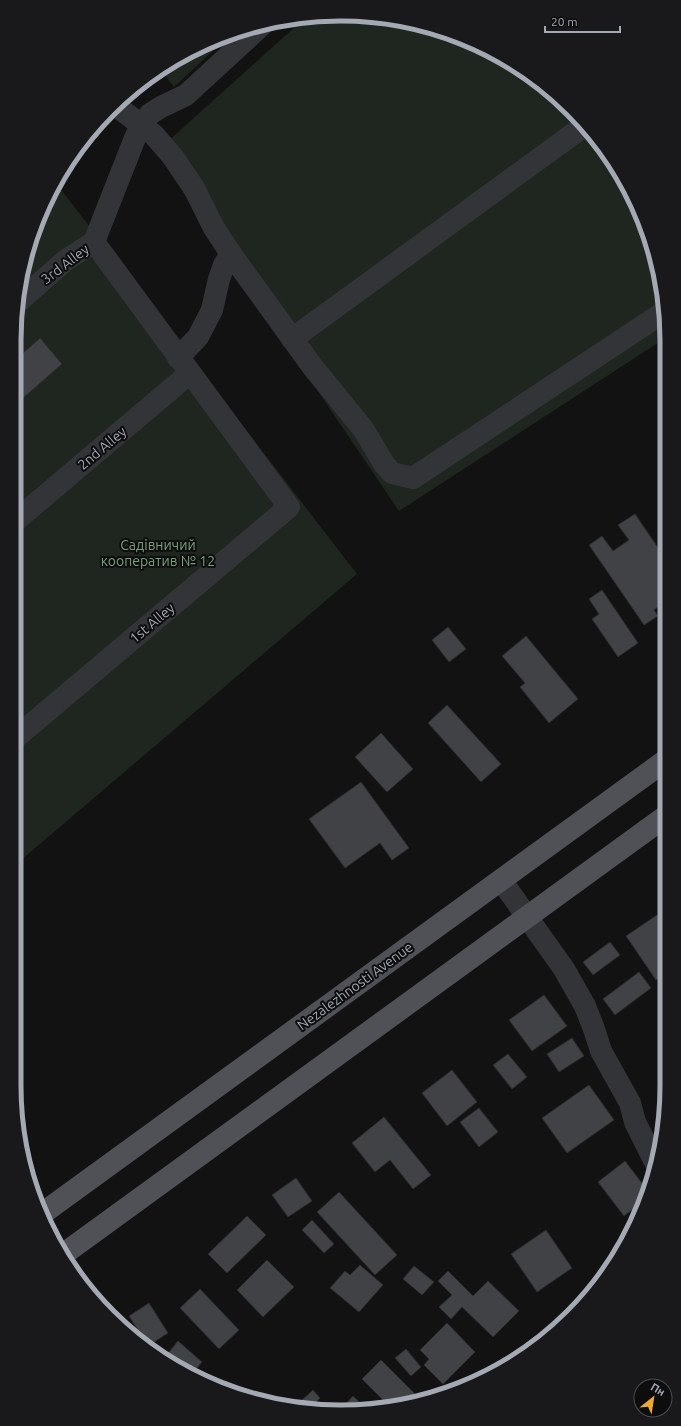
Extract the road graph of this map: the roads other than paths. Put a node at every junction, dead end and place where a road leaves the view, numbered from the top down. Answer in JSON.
{"nodes":[{"id":1,"x":253,"y":34,"type":"edge"},
{"id":2,"x":121,"y":109,"type":"edge"},
{"id":3,"x":141,"y":125,"type":"junction"},
{"id":4,"x":580,"y":129,"type":"edge"},
{"id":5,"x":94,"y":242,"type":"junction"},
{"id":6,"x":231,"y":254,"type":"junction"},
{"id":7,"x":24,"y":296,"type":"edge"},
{"id":8,"x":659,"y":316,"type":"edge"},
{"id":9,"x":292,"y":339,"type":"junction"},
{"id":10,"x":184,"y":366,"type":"junction"},
{"id":11,"x":21,"y":516,"type":"edge"},
{"id":12,"x":21,"y":733,"type":"edge"},
{"id":13,"x":660,"y":764,"type":"edge"},
{"id":14,"x":660,"y":820,"type":"edge"},
{"id":15,"x":501,"y":880,"type":"junction"},
{"id":16,"x":528,"y":916,"type":"junction"},
{"id":17,"x":652,"y":1156,"type":"edge"},
{"id":18,"x":47,"y":1211,"type":"edge"},
{"id":19,"x":68,"y":1251,"type":"edge"}],
"edges":[{"from":1,"to":3,"type":"street"},
{"from":2,"to":3,"type":"street"},
{"from":3,"to":5,"type":"street"},
{"from":3,"to":6,"type":"street"},
{"from":4,"to":9,"type":"street"},
{"from":5,"to":7,"type":"street","name":"3rd Alley"},
{"from":5,"to":10,"type":"street"},
{"from":6,"to":9,"type":"street"},
{"from":6,"to":10,"type":"street","name":"2nd Alley"},
{"from":8,"to":9,"type":"street"},
{"from":10,"to":11,"type":"street","name":"2nd Alley"},
{"from":10,"to":12,"type":"street","name":"1st Alley"},
{"from":13,"to":15,"type":"main road","name":"Nezalezhnosti Avenue"},
{"from":14,"to":16,"type":"main road"},
{"from":15,"to":16,"type":"street"},
{"from":15,"to":18,"type":"main road","name":"Nezalezhnosti Avenue"},
{"from":16,"to":17,"type":"street"},
{"from":16,"to":19,"type":"main road"}]}
